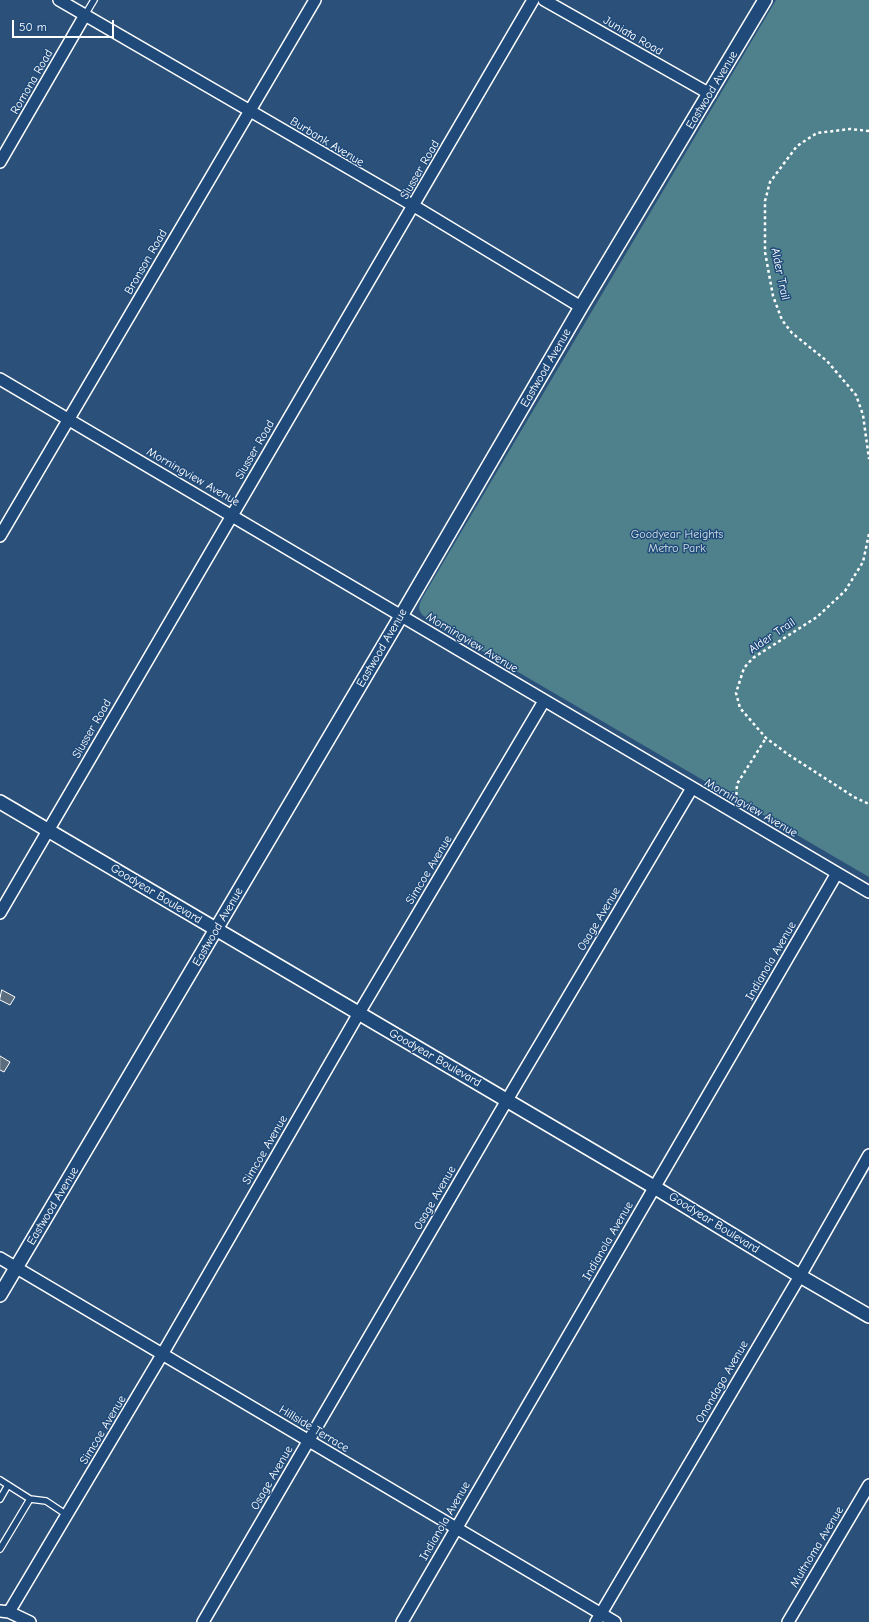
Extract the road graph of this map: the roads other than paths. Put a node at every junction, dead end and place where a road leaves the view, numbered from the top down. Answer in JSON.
{"nodes":[{"id":1,"x":59,"y":0,"type":"edge"},
{"id":2,"x":94,"y":0,"type":"edge"},
{"id":3,"x":314,"y":0,"type":"edge"},
{"id":4,"x":533,"y":0,"type":"edge"},
{"id":5,"x":544,"y":0,"type":"edge"},
{"id":6,"x":765,"y":0,"type":"edge"},
{"id":7,"x":85,"y":15,"type":"junction"},
{"id":8,"x":710,"y":94,"type":"junction"},
{"id":9,"x":250,"y":111,"type":"junction"},
{"id":10,"x":0,"y":162,"type":"edge"},
{"id":11,"x":414,"y":206,"type":"junction"},
{"id":12,"x":581,"y":307,"type":"junction"},
{"id":13,"x":0,"y":379,"type":"edge"},
{"id":14,"x":69,"y":420,"type":"junction"},
{"id":15,"x":232,"y":515,"type":"junction"},
{"id":16,"x":0,"y":536,"type":"edge"},
{"id":17,"x":401,"y":616,"type":"junction"},
{"id":18,"x":544,"y":701,"type":"junction"},
{"id":19,"x":692,"y":788,"type":"junction"},
{"id":20,"x":0,"y":802,"type":"edge"},
{"id":21,"x":48,"y":830,"type":"junction"},
{"id":22,"x":837,"y":873,"type":"junction"},
{"id":23,"x":869,"y":892,"type":"edge"},
{"id":24,"x":0,"y":912,"type":"edge"},
{"id":25,"x":216,"y":930,"type":"junction"},
{"id":26,"x":359,"y":1013,"type":"junction"},
{"id":27,"x":507,"y":1100,"type":"junction"},
{"id":28,"x":869,"y":1155,"type":"edge"},
{"id":29,"x":654,"y":1187,"type":"junction"},
{"id":30,"x":0,"y":1258,"type":"edge"},
{"id":31,"x":16,"y":1268,"type":"junction"},
{"id":32,"x":800,"y":1276,"type":"junction"},
{"id":33,"x":0,"y":1296,"type":"edge"},
{"id":34,"x":869,"y":1316,"type":"edge"},
{"id":35,"x":163,"y":1353,"type":"junction"},
{"id":36,"x":308,"y":1441,"type":"junction"},
{"id":37,"x":0,"y":1480,"type":"edge"},
{"id":38,"x":8,"y":1485,"type":"junction"},
{"id":39,"x":869,"y":1485,"type":"edge"},
{"id":40,"x":0,"y":1499,"type":"edge"},
{"id":41,"x":30,"y":1499,"type":"junction"},
{"id":42,"x":67,"y":1515,"type":"junction"},
{"id":43,"x":456,"y":1528,"type":"junction"},
{"id":44,"x":0,"y":1549,"type":"edge"},
{"id":45,"x":5,"y":1612,"type":"edge"},
{"id":46,"x":598,"y":1618,"type":"edge"},
{"id":47,"x":30,"y":1622,"type":"edge"},
{"id":48,"x":203,"y":1622,"type":"edge"},
{"id":49,"x":402,"y":1622,"type":"edge"},
{"id":50,"x":615,"y":1622,"type":"edge"},
{"id":51,"x":788,"y":1622,"type":"edge"}],
"edges":[{"from":1,"to":7,"type":"street","name":"Burbank Avenue"},
{"from":2,"to":7,"type":"lane"},
{"from":3,"to":9,"type":"street","name":"Bronson Road"},
{"from":4,"to":11,"type":"street","name":"Slusser Road"},
{"from":5,"to":8,"type":"street","name":"Juniata Road"},
{"from":6,"to":8,"type":"street","name":"Eastwood Avenue"},
{"from":7,"to":9,"type":"street","name":"Burbank Avenue"},
{"from":7,"to":10,"type":"street","name":"Romona Road"},
{"from":8,"to":12,"type":"street","name":"Eastwood Avenue"},
{"from":9,"to":11,"type":"street","name":"Burbank Avenue"},
{"from":9,"to":14,"type":"street","name":"Bronson Road"},
{"from":11,"to":12,"type":"street","name":"Burbank Avenue"},
{"from":11,"to":15,"type":"street","name":"Slusser Road"},
{"from":12,"to":17,"type":"street","name":"Eastwood Avenue"},
{"from":13,"to":14,"type":"street","name":"Morningview Avenue"},
{"from":14,"to":15,"type":"street","name":"Morningview Avenue"},
{"from":14,"to":16,"type":"street","name":"Bronson Road"},
{"from":15,"to":17,"type":"street","name":"Morningview Avenue"},
{"from":15,"to":21,"type":"street","name":"Slusser Road"},
{"from":17,"to":18,"type":"street","name":"Morningview Avenue"},
{"from":17,"to":25,"type":"street","name":"Eastwood Avenue"},
{"from":18,"to":19,"type":"street","name":"Morningview Avenue"},
{"from":18,"to":26,"type":"street","name":"Simcoe Avenue"},
{"from":19,"to":22,"type":"street","name":"Morningview Avenue"},
{"from":19,"to":27,"type":"street","name":"Osage Avenue"},
{"from":20,"to":21,"type":"street","name":"Goodyear Boulevard"},
{"from":21,"to":24,"type":"street","name":"Slusser Road"},
{"from":21,"to":25,"type":"street","name":"Goodyear Boulevard"},
{"from":22,"to":23,"type":"street","name":"Morningview Avenue"},
{"from":22,"to":29,"type":"street","name":"Indianola Avenue"},
{"from":25,"to":26,"type":"street","name":"Goodyear Boulevard"},
{"from":25,"to":31,"type":"street","name":"Eastwood Avenue"},
{"from":26,"to":27,"type":"street","name":"Goodyear Boulevard"},
{"from":26,"to":35,"type":"street","name":"Simcoe Avenue"},
{"from":27,"to":29,"type":"street","name":"Goodyear Boulevard"},
{"from":27,"to":36,"type":"street","name":"Osage Avenue"},
{"from":28,"to":32,"type":"street","name":"Onondago Avenue"},
{"from":29,"to":32,"type":"street","name":"Goodyear Boulevard"},
{"from":29,"to":43,"type":"street","name":"Indianola Avenue"},
{"from":30,"to":31,"type":"street","name":"Hillside Terrace"},
{"from":31,"to":33,"type":"street","name":"Eastwood Avenue"},
{"from":31,"to":35,"type":"street","name":"Hillside Terrace"},
{"from":32,"to":34,"type":"street","name":"Goodyear Boulevard"},
{"from":32,"to":46,"type":"street","name":"Onondago Avenue"},
{"from":35,"to":36,"type":"street","name":"Hillside Terrace"},
{"from":35,"to":42,"type":"street","name":"Simcoe Avenue"},
{"from":36,"to":43,"type":"street","name":"Hillside Terrace"},
{"from":36,"to":48,"type":"street","name":"Osage Avenue"},
{"from":37,"to":38,"type":"lane"},
{"from":38,"to":40,"type":"lane"},
{"from":38,"to":41,"type":"lane"},
{"from":39,"to":51,"type":"street","name":"Multnoma Avenue"},
{"from":41,"to":42,"type":"lane"},
{"from":41,"to":44,"type":"lane"},
{"from":42,"to":45,"type":"street","name":"Simcoe Avenue"},
{"from":43,"to":46,"type":"street","name":"Hillside Terrace"},
{"from":43,"to":49,"type":"street","name":"Indianola Avenue"},
{"from":45,"to":47,"type":"street"},
{"from":46,"to":50,"type":"street","name":"Hillside Terrace"}]}
